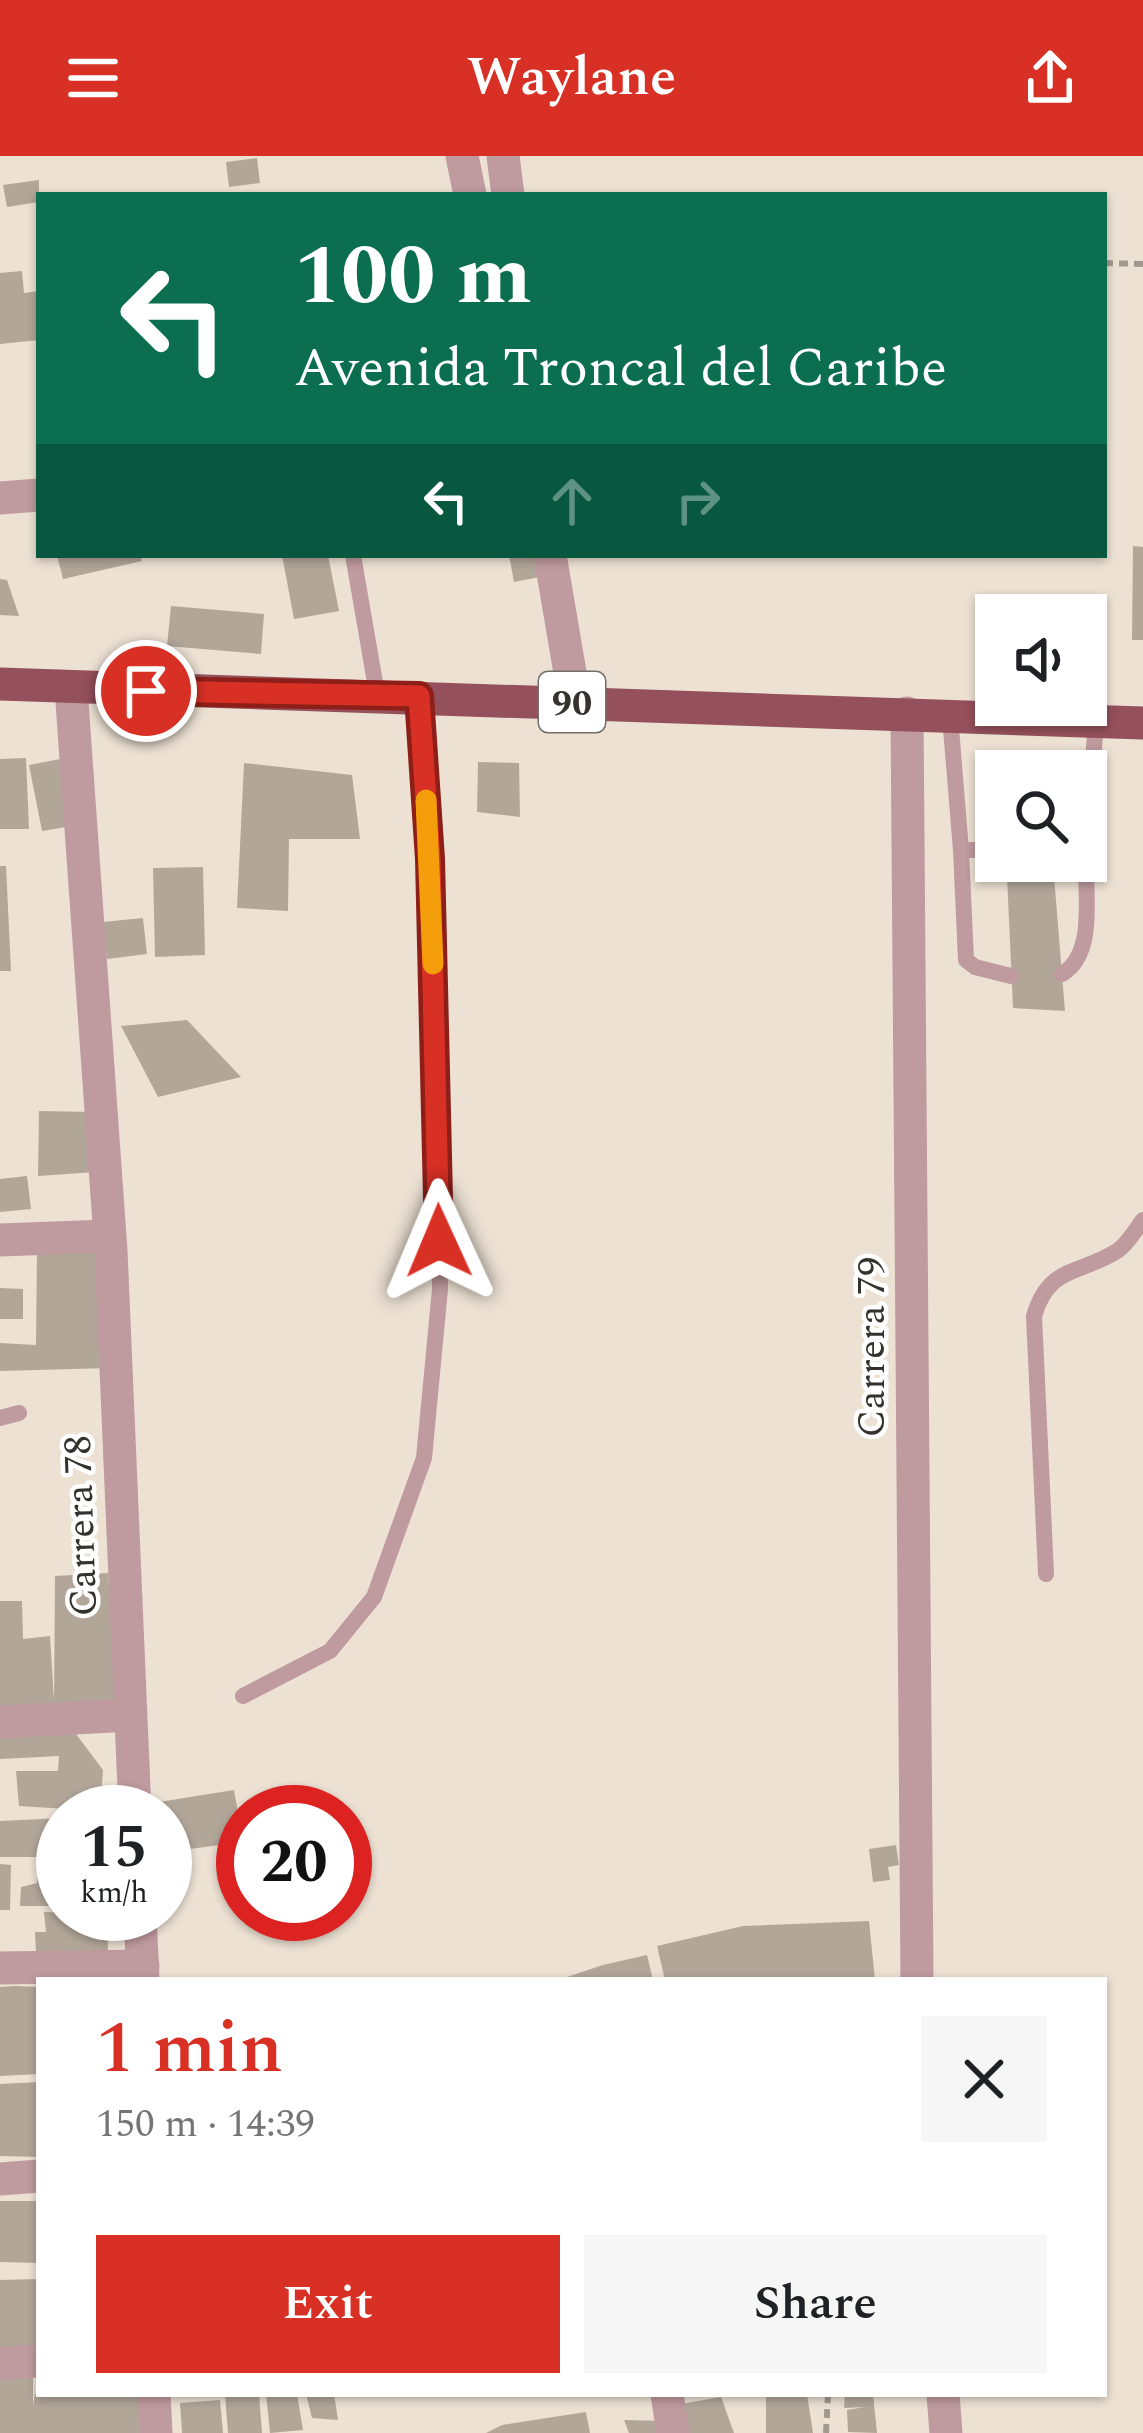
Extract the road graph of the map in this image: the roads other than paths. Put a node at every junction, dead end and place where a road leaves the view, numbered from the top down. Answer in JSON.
{"nodes":[{"id":1,"x":462,"y":156,"type":"edge"},
{"id":2,"x":503,"y":156,"type":"edge"},
{"id":3,"x":469,"y":192,"type":"edge"},
{"id":4,"x":508,"y":192,"type":"edge"},
{"id":5,"x":36,"y":495,"type":"edge"},
{"id":6,"x":0,"y":498,"type":"edge"},
{"id":7,"x":354,"y":558,"type":"edge"},
{"id":8,"x":550,"y":558,"type":"edge"},
{"id":9,"x":0,"y":684,"type":"edge"},
{"id":10,"x":71,"y":688,"type":"junction"},
{"id":11,"x":377,"y":694,"type":"junction"},
{"id":12,"x":419,"y":696,"type":"junction"},
{"id":13,"x":574,"y":702,"type":"junction"},
{"id":14,"x":907,"y":713,"type":"junction"},
{"id":15,"x":950,"y":715,"type":"junction"},
{"id":16,"x":975,"y":716,"type":"edge"},
{"id":17,"x":1107,"y":721,"type":"edge"},
{"id":18,"x":1143,"y":722,"type":"edge"},
{"id":19,"x":961,"y":850,"type":"junction"},
{"id":20,"x":975,"y":850,"type":"edge"},
{"id":21,"x":1085,"y":882,"type":"edge"},
{"id":22,"x":1062,"y":974,"type":"dead end"},
{"id":23,"x":1011,"y":976,"type":"dead end"},
{"id":24,"x":1143,"y":1220,"type":"edge"},
{"id":25,"x":108,"y":1236,"type":"junction"},
{"id":26,"x":0,"y":1240,"type":"edge"},
{"id":27,"x":19,"y":1413,"type":"dead end"},
{"id":28,"x":0,"y":1418,"type":"edge"},
{"id":29,"x":1046,"y":1574,"type":"dead end"},
{"id":30,"x":243,"y":1696,"type":"dead end"},
{"id":31,"x":130,"y":1714,"type":"junction"},
{"id":32,"x":0,"y":1722,"type":"edge"},
{"id":33,"x":134,"y":1785,"type":"edge"},
{"id":34,"x":141,"y":1941,"type":"edge"},
{"id":35,"x":0,"y":1968,"type":"edge"},
{"id":36,"x":143,"y":1973,"type":"edge"},
{"id":37,"x":916,"y":1977,"type":"edge"},
{"id":38,"x":36,"y":2176,"type":"edge"},
{"id":39,"x":0,"y":2179,"type":"edge"},
{"id":40,"x":36,"y":2361,"type":"edge"},
{"id":41,"x":0,"y":2363,"type":"edge"},
{"id":42,"x":154,"y":2397,"type":"edge"},
{"id":43,"x":667,"y":2397,"type":"edge"},
{"id":44,"x":944,"y":2397,"type":"edge"},
{"id":45,"x":155,"y":2433,"type":"edge"},
{"id":46,"x":673,"y":2433,"type":"edge"},
{"id":47,"x":946,"y":2433,"type":"edge"}],
"edges":[{"from":1,"to":3,"type":"street"},
{"from":2,"to":4,"type":"street"},
{"from":5,"to":6,"type":"street"},
{"from":7,"to":11,"type":"lane"},
{"from":8,"to":13,"type":"street"},
{"from":9,"to":10,"type":"highway","number":"90"},
{"from":10,"to":11,"type":"highway","number":"90"},
{"from":10,"to":25,"type":"street","name":"Carrera 78"},
{"from":11,"to":12,"type":"highway","number":"90"},
{"from":12,"to":13,"type":"highway","number":"90"},
{"from":12,"to":30,"type":"lane"},
{"from":13,"to":14,"type":"highway","number":"90"},
{"from":14,"to":15,"type":"highway","number":"90"},
{"from":14,"to":37,"type":"street","name":"Carrera 79"},
{"from":15,"to":16,"type":"highway","number":"90"},
{"from":15,"to":19,"type":"lane"},
{"from":17,"to":18,"type":"highway","number":"90"},
{"from":19,"to":20,"type":"lane"},
{"from":19,"to":23,"type":"lane"},
{"from":21,"to":22,"type":"lane"},
{"from":24,"to":29,"type":"lane"},
{"from":25,"to":26,"type":"street"},
{"from":25,"to":31,"type":"street","name":"Carrera 78"},
{"from":27,"to":28,"type":"lane"},
{"from":31,"to":32,"type":"street"},
{"from":31,"to":33,"type":"street","name":"Carrera 78"},
{"from":34,"to":36,"type":"street"},
{"from":35,"to":36,"type":"street"},
{"from":38,"to":39,"type":"street"},
{"from":40,"to":41,"type":"street"},
{"from":42,"to":45,"type":"street"},
{"from":43,"to":46,"type":"street"},
{"from":44,"to":47,"type":"street"}]}
